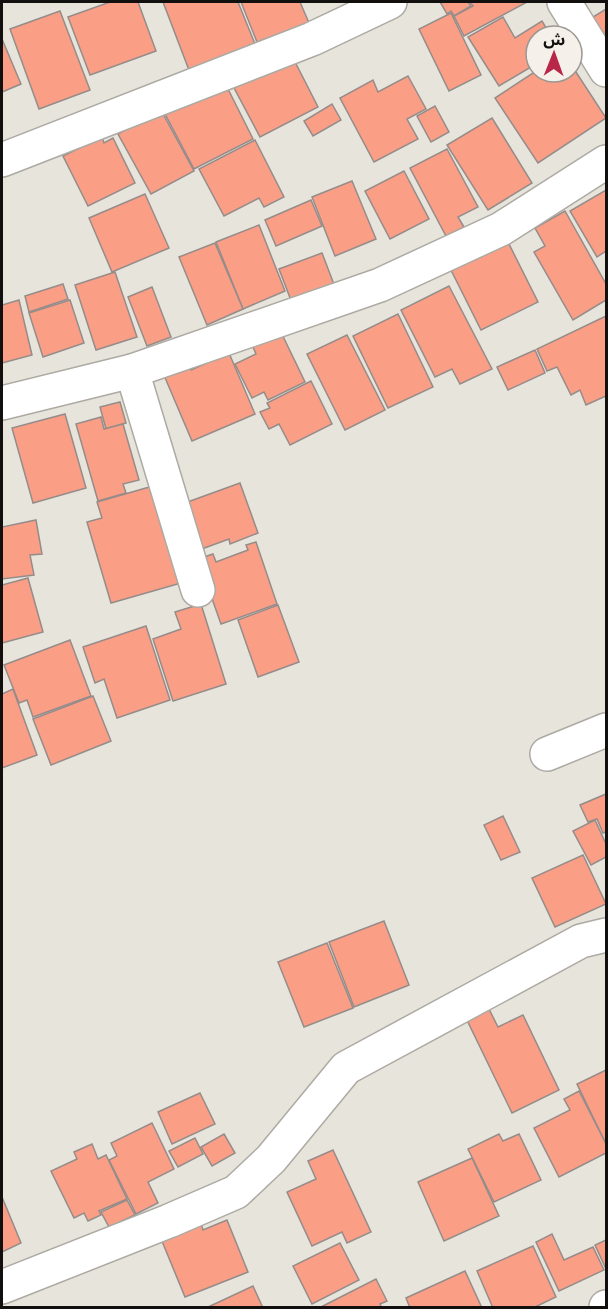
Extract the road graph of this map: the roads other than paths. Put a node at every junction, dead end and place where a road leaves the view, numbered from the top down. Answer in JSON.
{"nodes":[{"id":1,"x":390,"y":2,"type":"edge"},
{"id":2,"x":567,"y":2,"type":"edge"},
{"id":3,"x":606,"y":70,"type":"edge"},
{"id":4,"x":2,"y":160,"type":"edge"},
{"id":5,"x":606,"y":162,"type":"edge"},
{"id":6,"x":132,"y":370,"type":"junction"},
{"id":7,"x":2,"y":403,"type":"edge"},
{"id":8,"x":198,"y":590,"type":"dead end"},
{"id":9,"x":606,"y":730,"type":"edge"},
{"id":10,"x":547,"y":754,"type":"dead end"},
{"id":11,"x":606,"y":934,"type":"edge"},
{"id":12,"x":2,"y":1287,"type":"edge"}],
"edges":[{"from":1,"to":4,"type":"street"},
{"from":2,"to":3,"type":"street"},
{"from":5,"to":6,"type":"street"},
{"from":6,"to":7,"type":"street"},
{"from":6,"to":8,"type":"street"},
{"from":9,"to":10,"type":"street"},
{"from":11,"to":12,"type":"street"}]}
